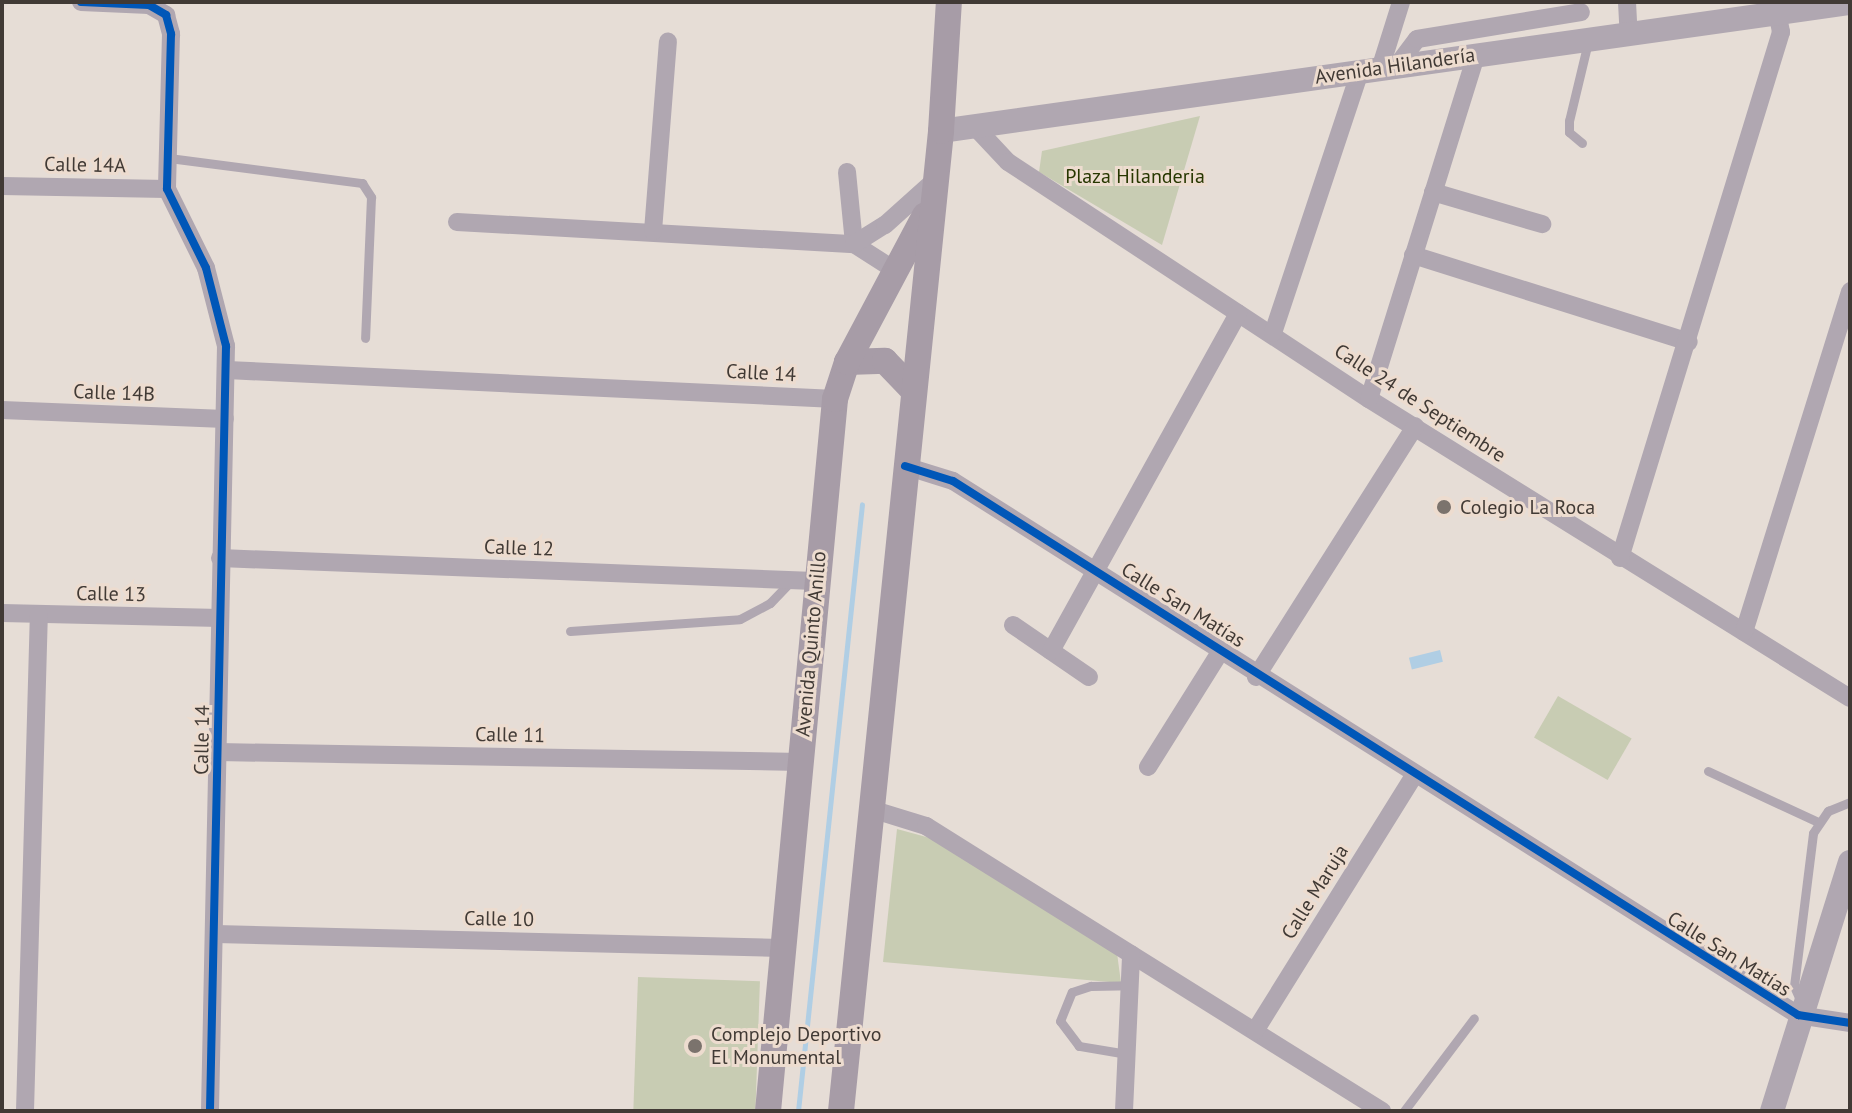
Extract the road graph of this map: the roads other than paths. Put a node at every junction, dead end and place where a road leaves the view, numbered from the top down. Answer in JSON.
{"nodes":[{"id":1,"x":81,"y":2,"type":"edge"},
{"id":2,"x":949,"y":2,"type":"edge"},
{"id":3,"x":1401,"y":2,"type":"edge"},
{"id":4,"x":1627,"y":2,"type":"edge"},
{"id":5,"x":1850,"y":3,"type":"edge"},
{"id":6,"x":1581,"y":12,"type":"dead end"},
{"id":7,"x":1778,"y":16,"type":"junction"},
{"id":8,"x":1629,"y":35,"type":"junction"},
{"id":9,"x":668,"y":42,"type":"dead end"},
{"id":10,"x":1588,"y":42,"type":"junction"},
{"id":11,"x":1476,"y":55,"type":"junction"},
{"id":12,"x":1380,"y":66,"type":"junction"},
{"id":13,"x":977,"y":129,"type":"junction"},
{"id":14,"x":941,"y":131,"type":"junction"},
{"id":15,"x":1582,"y":143,"type":"dead end"},
{"id":16,"x":169,"y":158,"type":"junction"},
{"id":17,"x":847,"y":172,"type":"dead end"},
{"id":18,"x":2,"y":186,"type":"edge"},
{"id":19,"x":167,"y":189,"type":"junction"},
{"id":20,"x":934,"y":190,"type":"junction"},
{"id":21,"x":1433,"y":192,"type":"junction"},
{"id":22,"x":457,"y":222,"type":"dead end"},
{"id":23,"x":1542,"y":224,"type":"dead end"},
{"id":24,"x":653,"y":231,"type":"junction"},
{"id":25,"x":854,"y":244,"type":"junction"},
{"id":26,"x":1413,"y":255,"type":"junction"},
{"id":27,"x":896,"y":271,"type":"junction"},
{"id":28,"x":1850,"y":291,"type":"edge"},
{"id":29,"x":1238,"y":313,"type":"junction"},
{"id":30,"x":1273,"y":333,"type":"junction"},
{"id":31,"x":365,"y":338,"type":"dead end"},
{"id":32,"x":1689,"y":342,"type":"junction"},
{"id":33,"x":847,"y":362,"type":"junction"},
{"id":34,"x":227,"y":370,"type":"junction"},
{"id":35,"x":911,"y":388,"type":"junction"},
{"id":36,"x":835,"y":399,"type":"junction"},
{"id":37,"x":1369,"y":399,"type":"junction"},
{"id":38,"x":2,"y":410,"type":"edge"},
{"id":39,"x":225,"y":419,"type":"junction"},
{"id":40,"x":1415,"y":426,"type":"junction"},
{"id":41,"x":905,"y":466,"type":"junction"},
{"id":42,"x":220,"y":558,"type":"junction"},
{"id":43,"x":1620,"y":558,"type":"junction"},
{"id":44,"x":1096,"y":576,"type":"junction"},
{"id":45,"x":804,"y":581,"type":"junction"},
{"id":46,"x":2,"y":613,"type":"edge"},
{"id":47,"x":39,"y":615,"type":"junction"},
{"id":48,"x":220,"y":618,"type":"junction"},
{"id":49,"x":1013,"y":625,"type":"dead end"},
{"id":50,"x":570,"y":631,"type":"dead end"},
{"id":51,"x":1744,"y":632,"type":"junction"},
{"id":52,"x":1051,"y":651,"type":"junction"},
{"id":53,"x":1219,"y":654,"type":"junction"},
{"id":54,"x":1089,"y":677,"type":"dead end"},
{"id":55,"x":1256,"y":677,"type":"junction"},
{"id":56,"x":1850,"y":698,"type":"edge"},
{"id":57,"x":218,"y":752,"type":"junction"},
{"id":58,"x":801,"y":762,"type":"junction"},
{"id":59,"x":1148,"y":767,"type":"dead end"},
{"id":60,"x":1708,"y":771,"type":"dead end"},
{"id":61,"x":1413,"y":777,"type":"junction"},
{"id":62,"x":1850,"y":802,"type":"edge"},
{"id":63,"x":871,"y":809,"type":"junction"},
{"id":64,"x":1818,"y":822,"type":"junction"},
{"id":65,"x":1850,"y":862,"type":"edge"},
{"id":66,"x":216,"y":934,"type":"junction"},
{"id":67,"x":781,"y":948,"type":"junction"},
{"id":68,"x":1131,"y":954,"type":"junction"},
{"id":69,"x":1130,"y":985,"type":"junction"},
{"id":70,"x":1800,"y":1010,"type":"junction"},
{"id":71,"x":1474,"y":1018,"type":"dead end"},
{"id":72,"x":1850,"y":1023,"type":"edge"},
{"id":73,"x":1255,"y":1031,"type":"junction"},
{"id":74,"x":1127,"y":1054,"type":"junction"},
{"id":75,"x":25,"y":1111,"type":"edge"},
{"id":76,"x":210,"y":1111,"type":"edge"},
{"id":77,"x":768,"y":1111,"type":"edge"},
{"id":78,"x":841,"y":1111,"type":"edge"},
{"id":79,"x":1124,"y":1111,"type":"edge"},
{"id":80,"x":1382,"y":1111,"type":"edge"},
{"id":81,"x":1404,"y":1111,"type":"edge"},
{"id":82,"x":1772,"y":1111,"type":"edge"}],
"edges":[{"from":1,"to":16,"type":"street"},
{"from":2,"to":14,"type":"main road","name":"Avenida Quinto Anillo"},
{"from":3,"to":12,"type":"street"},
{"from":4,"to":8,"type":"street"},
{"from":5,"to":7,"type":"street","name":"Avenida Hilandería"},
{"from":6,"to":12,"type":"street"},
{"from":7,"to":8,"type":"street","name":"Avenida Hilandería"},
{"from":7,"to":32,"type":"street"},
{"from":8,"to":10,"type":"street","name":"Avenida Hilandería"},
{"from":9,"to":24,"type":"street"},
{"from":10,"to":11,"type":"street","name":"Avenida Hilandería"},
{"from":10,"to":15,"type":"lane"},
{"from":11,"to":12,"type":"street","name":"Avenida Hilandería"},
{"from":11,"to":21,"type":"street"},
{"from":12,"to":13,"type":"street","name":"Avenida Hilandería"},
{"from":12,"to":30,"type":"street"},
{"from":13,"to":14,"type":"street","name":"Avenida Hilandería"},
{"from":13,"to":29,"type":"street","name":"Calle 24 de Septiembre"},
{"from":14,"to":20,"type":"main road","name":"Avenida Quinto Anillo"},
{"from":16,"to":19,"type":"street"},
{"from":16,"to":31,"type":"lane"},
{"from":17,"to":25,"type":"street"},
{"from":18,"to":19,"type":"street","name":"Calle 14A"},
{"from":19,"to":34,"type":"street"},
{"from":20,"to":25,"type":"street"},
{"from":20,"to":27,"type":"main road","name":"Avenida Quinto Anillo"},
{"from":20,"to":35,"type":"main road","name":"Avenida Quinto Anillo"},
{"from":21,"to":23,"type":"street"},
{"from":21,"to":26,"type":"street"},
{"from":22,"to":24,"type":"street"},
{"from":24,"to":25,"type":"street"},
{"from":25,"to":27,"type":"street"},
{"from":26,"to":32,"type":"street"},
{"from":26,"to":37,"type":"street"},
{"from":27,"to":33,"type":"main road","name":"Avenida Quinto Anillo"},
{"from":28,"to":51,"type":"street"},
{"from":29,"to":30,"type":"street","name":"Calle 24 de Septiembre"},
{"from":29,"to":44,"type":"street"},
{"from":30,"to":37,"type":"street","name":"Calle 24 de Septiembre"},
{"from":32,"to":43,"type":"street"},
{"from":33,"to":35,"type":"main road"},
{"from":33,"to":36,"type":"main road","name":"Avenida Quinto Anillo"},
{"from":34,"to":36,"type":"street","name":"Calle 14"},
{"from":34,"to":39,"type":"street","name":"Calle 14"},
{"from":35,"to":41,"type":"main road","name":"Avenida Quinto Anillo"},
{"from":36,"to":45,"type":"main road","name":"Avenida Quinto Anillo"},
{"from":37,"to":40,"type":"street","name":"Calle 24 de Septiembre"},
{"from":38,"to":39,"type":"street","name":"Calle 14B"},
{"from":39,"to":42,"type":"street","name":"Calle 14"},
{"from":40,"to":43,"type":"street","name":"Calle 24 de Septiembre"},
{"from":40,"to":55,"type":"street"},
{"from":41,"to":44,"type":"street","name":"Calle San Matías"},
{"from":41,"to":63,"type":"main road","name":"Avenida Quinto Anillo"},
{"from":42,"to":45,"type":"street","name":"Calle 12"},
{"from":42,"to":48,"type":"street","name":"Calle 14"},
{"from":43,"to":51,"type":"street","name":"Calle 24 de Septiembre"},
{"from":44,"to":52,"type":"street"},
{"from":44,"to":53,"type":"street","name":"Calle San Matías"},
{"from":45,"to":50,"type":"lane"},
{"from":45,"to":58,"type":"main road","name":"Avenida Quinto Anillo"},
{"from":46,"to":47,"type":"street","name":"Calle 13"},
{"from":47,"to":48,"type":"street","name":"Calle 13"},
{"from":47,"to":75,"type":"street"},
{"from":48,"to":57,"type":"street","name":"Calle 14"},
{"from":49,"to":52,"type":"street"},
{"from":51,"to":56,"type":"street","name":"Calle 24 de Septiembre"},
{"from":52,"to":54,"type":"street"},
{"from":53,"to":55,"type":"street","name":"Calle San Matías"},
{"from":53,"to":59,"type":"street"},
{"from":55,"to":61,"type":"street","name":"Calle San Matías"},
{"from":57,"to":58,"type":"street","name":"Calle 11"},
{"from":57,"to":66,"type":"street","name":"Calle 14"},
{"from":58,"to":67,"type":"main road","name":"Avenida Quinto Anillo"},
{"from":60,"to":64,"type":"lane"},
{"from":61,"to":70,"type":"street","name":"Calle San Matías"},
{"from":61,"to":73,"type":"street","name":"Calle Maruja"},
{"from":62,"to":64,"type":"lane"},
{"from":63,"to":68,"type":"street"},
{"from":63,"to":78,"type":"main road","name":"Avenida Quinto Anillo"},
{"from":64,"to":70,"type":"lane"},
{"from":65,"to":70,"type":"street"},
{"from":66,"to":67,"type":"street","name":"Calle 10"},
{"from":66,"to":76,"type":"street","name":"Calle 14"},
{"from":67,"to":77,"type":"main road","name":"Avenida Quinto Anillo"},
{"from":68,"to":69,"type":"street"},
{"from":68,"to":73,"type":"street"},
{"from":69,"to":74,"type":"street"},
{"from":69,"to":74,"type":"lane"},
{"from":70,"to":72,"type":"street","name":"Calle San Matías"},
{"from":70,"to":82,"type":"street"},
{"from":71,"to":81,"type":"lane"},
{"from":73,"to":80,"type":"street"},
{"from":74,"to":79,"type":"street"}]}
